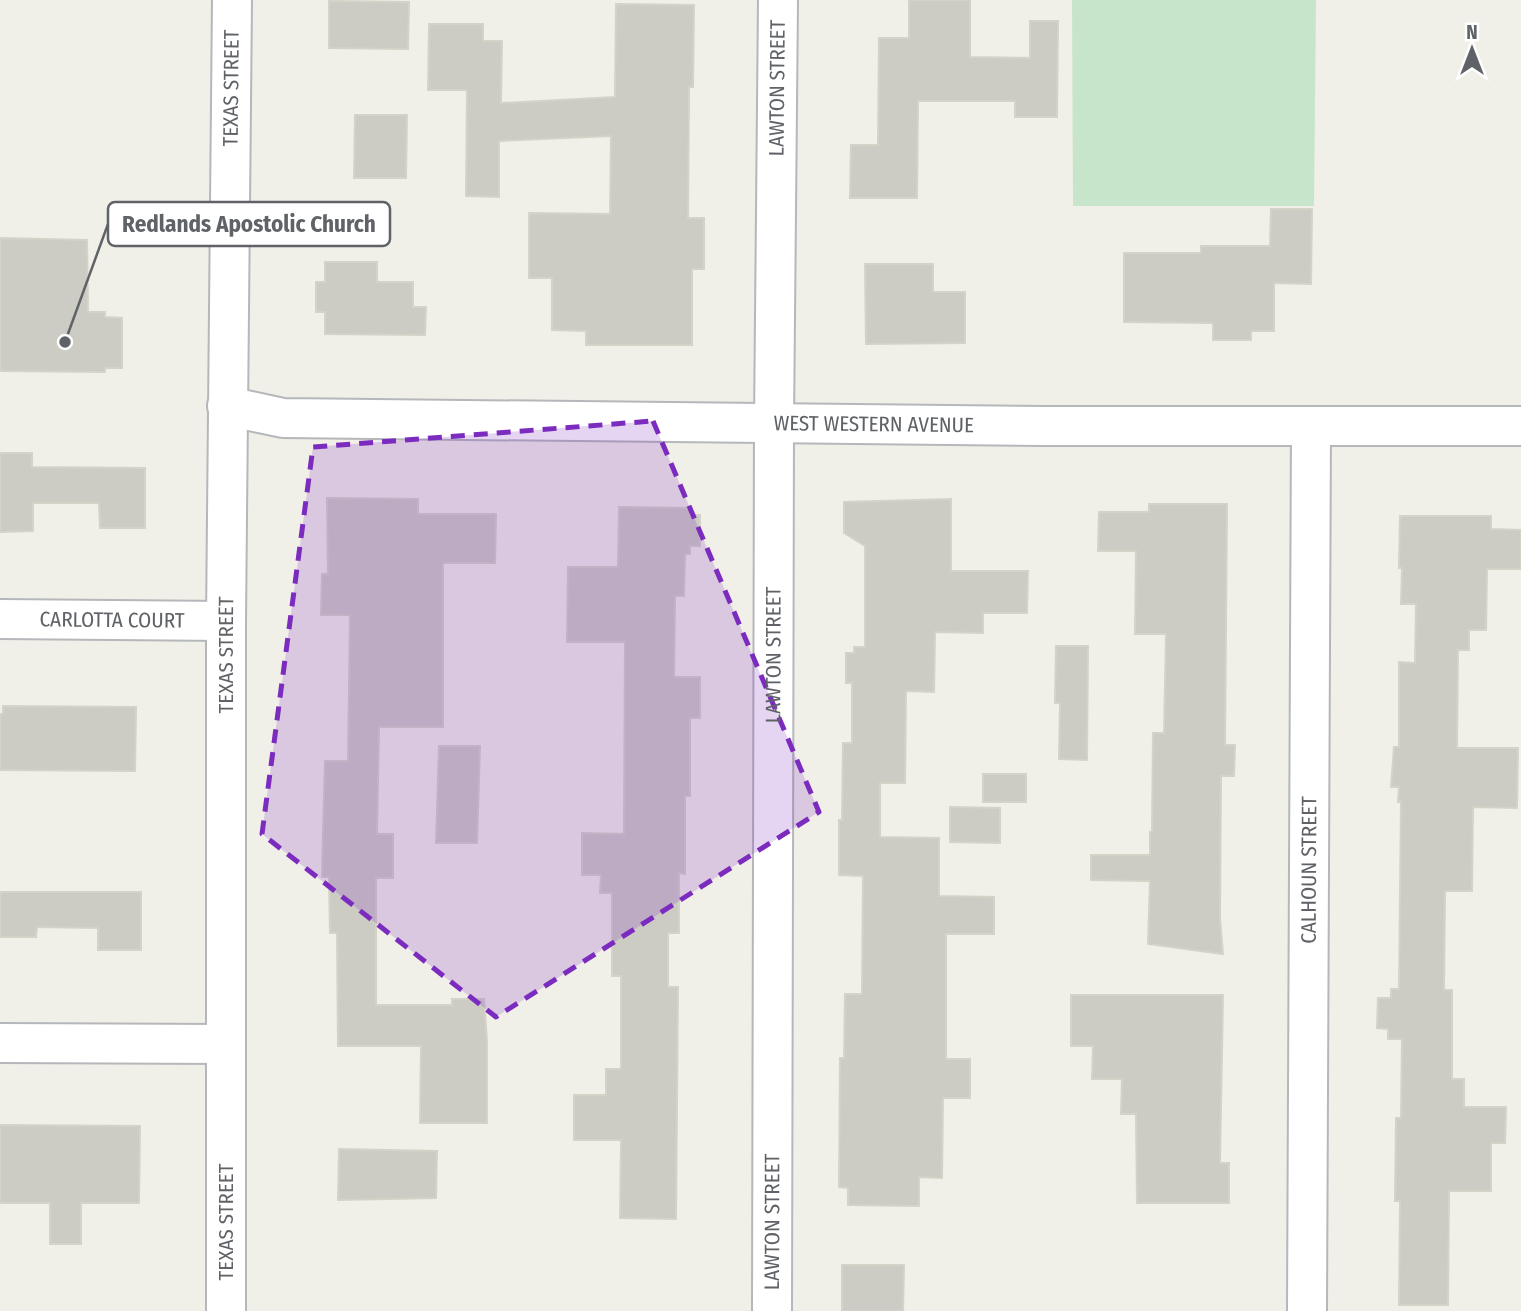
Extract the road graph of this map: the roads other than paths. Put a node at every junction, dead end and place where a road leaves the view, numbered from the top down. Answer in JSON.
{"nodes":[{"id":1,"x":232,"y":0,"type":"edge"},
{"id":2,"x":778,"y":0,"type":"edge"},
{"id":3,"x":227,"y":406,"type":"junction"},
{"id":4,"x":774,"y":423,"type":"junction"},
{"id":5,"x":1521,"y":426,"type":"edge"},
{"id":6,"x":1311,"y":428,"type":"junction"},
{"id":7,"x":0,"y":620,"type":"edge"},
{"id":8,"x":226,"y":621,"type":"junction"},
{"id":9,"x":0,"y":1043,"type":"edge"},
{"id":10,"x":225,"y":1044,"type":"junction"},
{"id":11,"x":226,"y":1311,"type":"edge"},
{"id":12,"x":772,"y":1311,"type":"edge"},
{"id":13,"x":1307,"y":1311,"type":"edge"}],
"edges":[{"from":1,"to":3,"type":"street","name":"TEXAS STREET"},
{"from":2,"to":4,"type":"street","name":"LAWTON STREET"},
{"from":3,"to":4,"type":"street","name":"WEST WESTERN AVENUE"},
{"from":3,"to":8,"type":"street","name":"TEXAS STREET"},
{"from":4,"to":6,"type":"street","name":"WEST WESTERN AVENUE"},
{"from":4,"to":12,"type":"street","name":"LAWTON STREET"},
{"from":5,"to":6,"type":"street","name":"WEST WESTERN AVENUE"},
{"from":6,"to":13,"type":"street","name":"CALHOUN STREET"},
{"from":7,"to":8,"type":"street","name":"CARLOTTA COURT"},
{"from":8,"to":10,"type":"street","name":"TEXAS STREET"},
{"from":9,"to":10,"type":"street"},
{"from":10,"to":11,"type":"street","name":"TEXAS STREET"}]}
